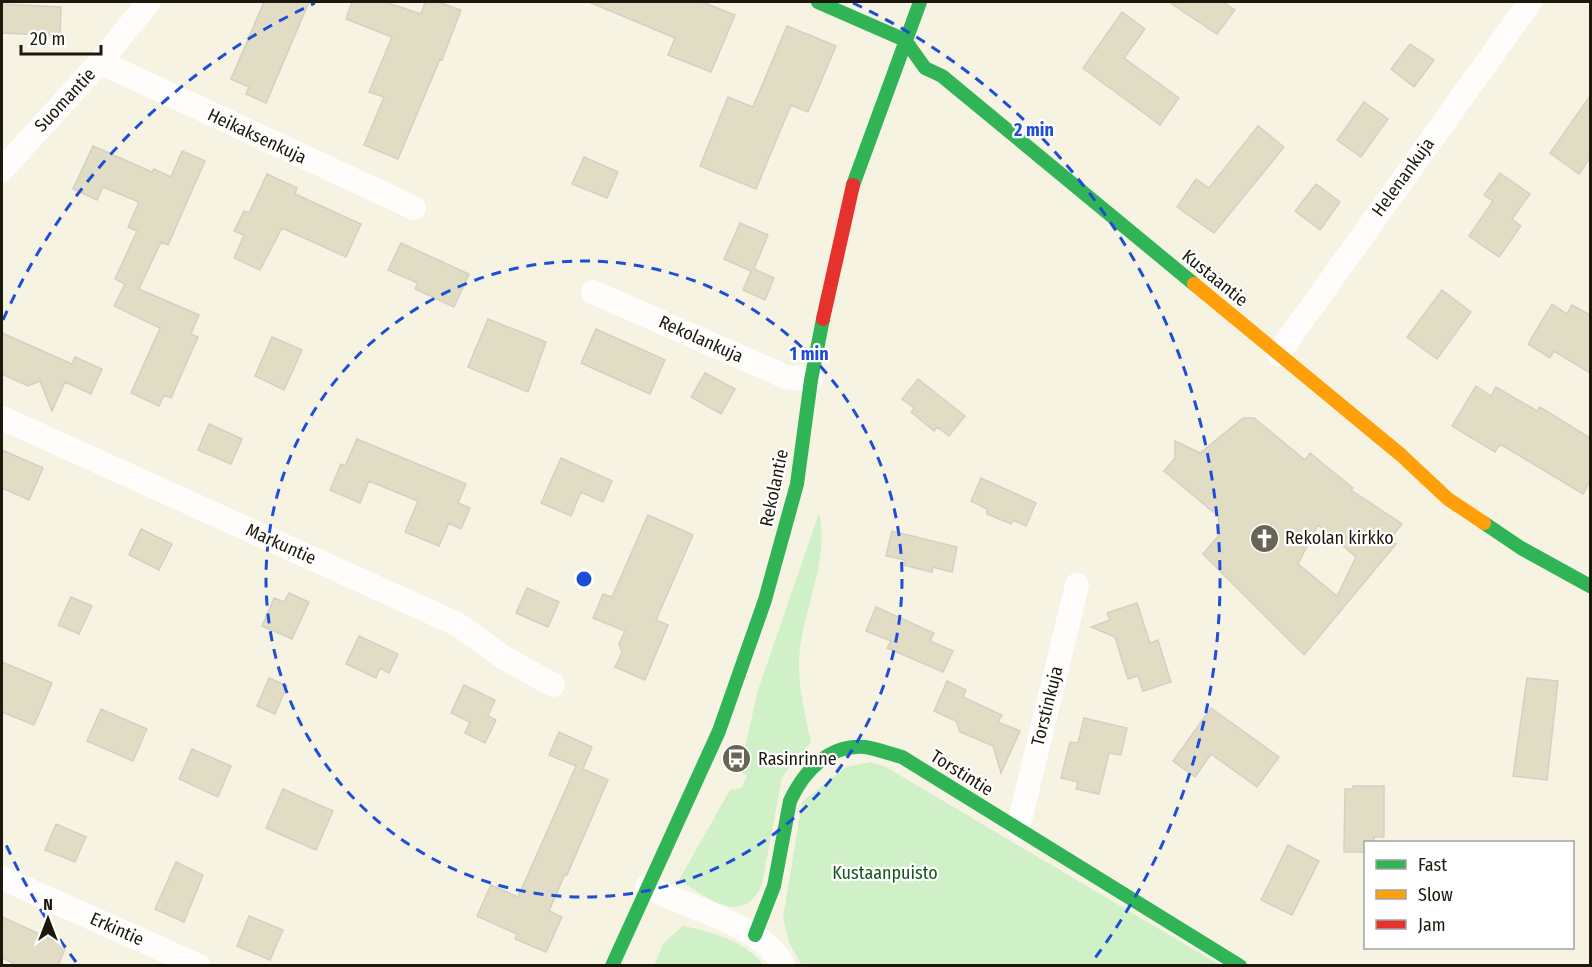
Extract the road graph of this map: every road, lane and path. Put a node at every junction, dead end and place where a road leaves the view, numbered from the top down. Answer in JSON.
{"nodes":[{"id":1,"x":149,"y":2,"type":"edge"},
{"id":2,"x":818,"y":2,"type":"edge"},
{"id":3,"x":920,"y":2,"type":"edge"},
{"id":4,"x":1530,"y":2,"type":"edge"},
{"id":5,"x":904,"y":40,"type":"junction"},
{"id":6,"x":100,"y":62,"type":"junction"},
{"id":7,"x":2,"y":170,"type":"edge"},
{"id":8,"x":414,"y":208,"type":"dead end"},
{"id":9,"x":593,"y":292,"type":"dead end"},
{"id":10,"x":1278,"y":354,"type":"junction"},
{"id":11,"x":811,"y":380,"type":"junction"},
{"id":12,"x":2,"y":418,"type":"edge"},
{"id":13,"x":1077,"y":585,"type":"dead end"},
{"id":14,"x":1590,"y":586,"type":"edge"},
{"id":15,"x":553,"y":685,"type":"dead end"},
{"id":16,"x":1018,"y":828,"type":"junction"},
{"id":17,"x":2,"y":878,"type":"edge"},
{"id":18,"x":647,"y":887,"type":"junction"},
{"id":19,"x":755,"y":935,"type":"junction"},
{"id":20,"x":199,"y":966,"type":"edge"},
{"id":21,"x":612,"y":966,"type":"edge"},
{"id":22,"x":783,"y":966,"type":"edge"},
{"id":23,"x":1240,"y":966,"type":"edge"}],
"edges":[{"from":1,"to":6,"type":"street","name":"Suomantie"},
{"from":2,"to":5,"type":"street","name":"Kustaantie"},
{"from":3,"to":5,"type":"street","name":"Rekolantie"},
{"from":4,"to":10,"type":"street","name":"Helenankuja"},
{"from":5,"to":10,"type":"street","name":"Kustaantie"},
{"from":5,"to":11,"type":"street","name":"Rekolantie"},
{"from":6,"to":7,"type":"street","name":"Suomantie"},
{"from":6,"to":8,"type":"street","name":"Heikaksenkuja"},
{"from":9,"to":11,"type":"street","name":"Rekolankuja"},
{"from":10,"to":14,"type":"street","name":"Kustaantie"},
{"from":11,"to":18,"type":"street","name":"Rekolantie"},
{"from":12,"to":15,"type":"street","name":"Markuntie"},
{"from":13,"to":16,"type":"street","name":"Torstinkuja"},
{"from":16,"to":19,"type":"street","name":"Torstintie"},
{"from":16,"to":23,"type":"street","name":"Torstintie"},
{"from":17,"to":20,"type":"street","name":"Erkintie"},
{"from":18,"to":19,"type":"street"},
{"from":18,"to":21,"type":"street","name":"Rekolantie"},
{"from":19,"to":22,"type":"street"}]}
